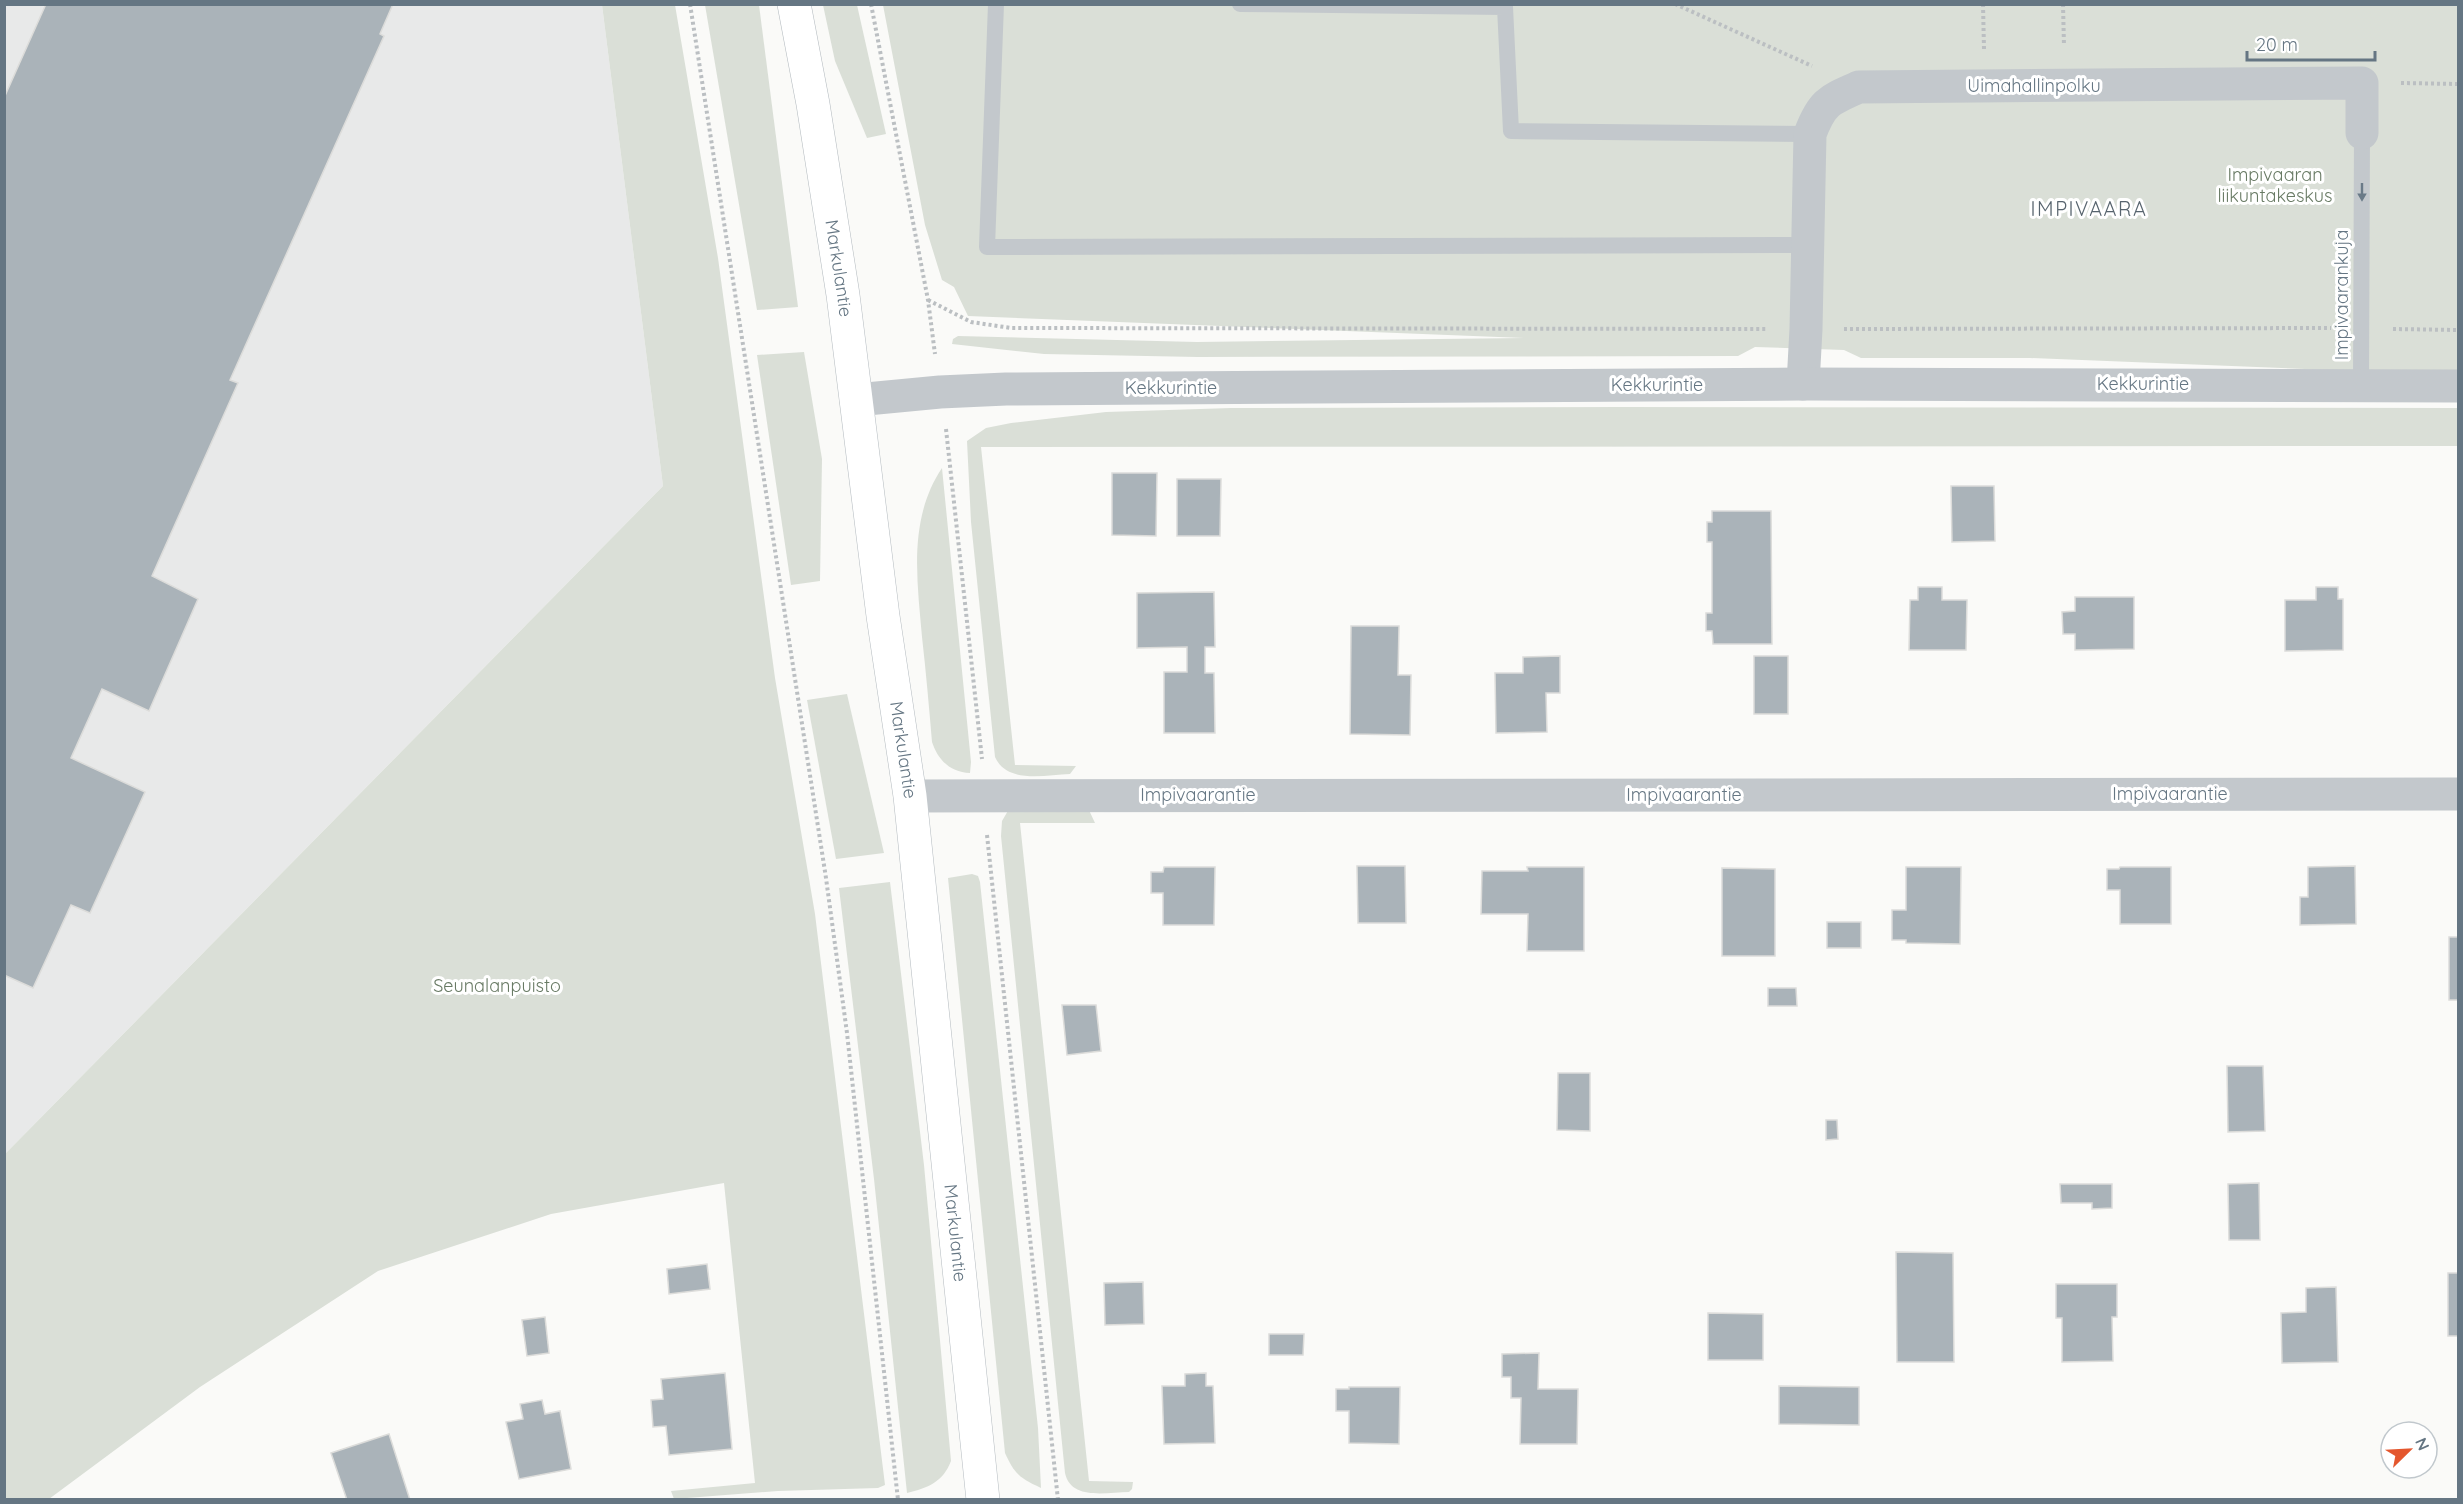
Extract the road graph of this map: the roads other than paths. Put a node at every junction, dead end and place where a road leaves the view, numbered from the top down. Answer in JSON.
{"nodes":[{"id":1,"x":794,"y":4,"type":"edge"},
{"id":2,"x":996,"y":4,"type":"edge"},
{"id":3,"x":1240,"y":4,"type":"edge"},
{"id":4,"x":2362,"y":133,"type":"joint"},
{"id":5,"x":1810,"y":134,"type":"junction"},
{"id":6,"x":1806,"y":245,"type":"junction"},
{"id":7,"x":1803,"y":384,"type":"junction"},
{"id":8,"x":2361,"y":385,"type":"junction"},
{"id":9,"x":2458,"y":386,"type":"edge"},
{"id":10,"x":856,"y":400,"type":"junction"},
{"id":11,"x":2458,"y":794,"type":"edge"},
{"id":12,"x":910,"y":796,"type":"junction"},
{"id":13,"x":983,"y":1500,"type":"edge"}],
"edges":[{"from":1,"to":10,"type":"main road","name":"Markulantie"},
{"from":2,"to":6,"type":"lane"},
{"from":3,"to":5,"type":"lane"},
{"from":4,"to":5,"type":"street","name":"Uimahallinpolku"},
{"from":4,"to":8,"type":"lane","name":"Impivaarankuja","one_way":true},
{"from":5,"to":6,"type":"street"},
{"from":6,"to":7,"type":"street"},
{"from":7,"to":8,"type":"street","name":"Kekkurintie"},
{"from":7,"to":10,"type":"street","name":"Kekkurintie"},
{"from":8,"to":9,"type":"street","name":"Kekkurintie"},
{"from":10,"to":12,"type":"main road","name":"Markulantie"},
{"from":11,"to":12,"type":"street","name":"Impivaarantie"},
{"from":12,"to":13,"type":"main road","name":"Markulantie"}]}
